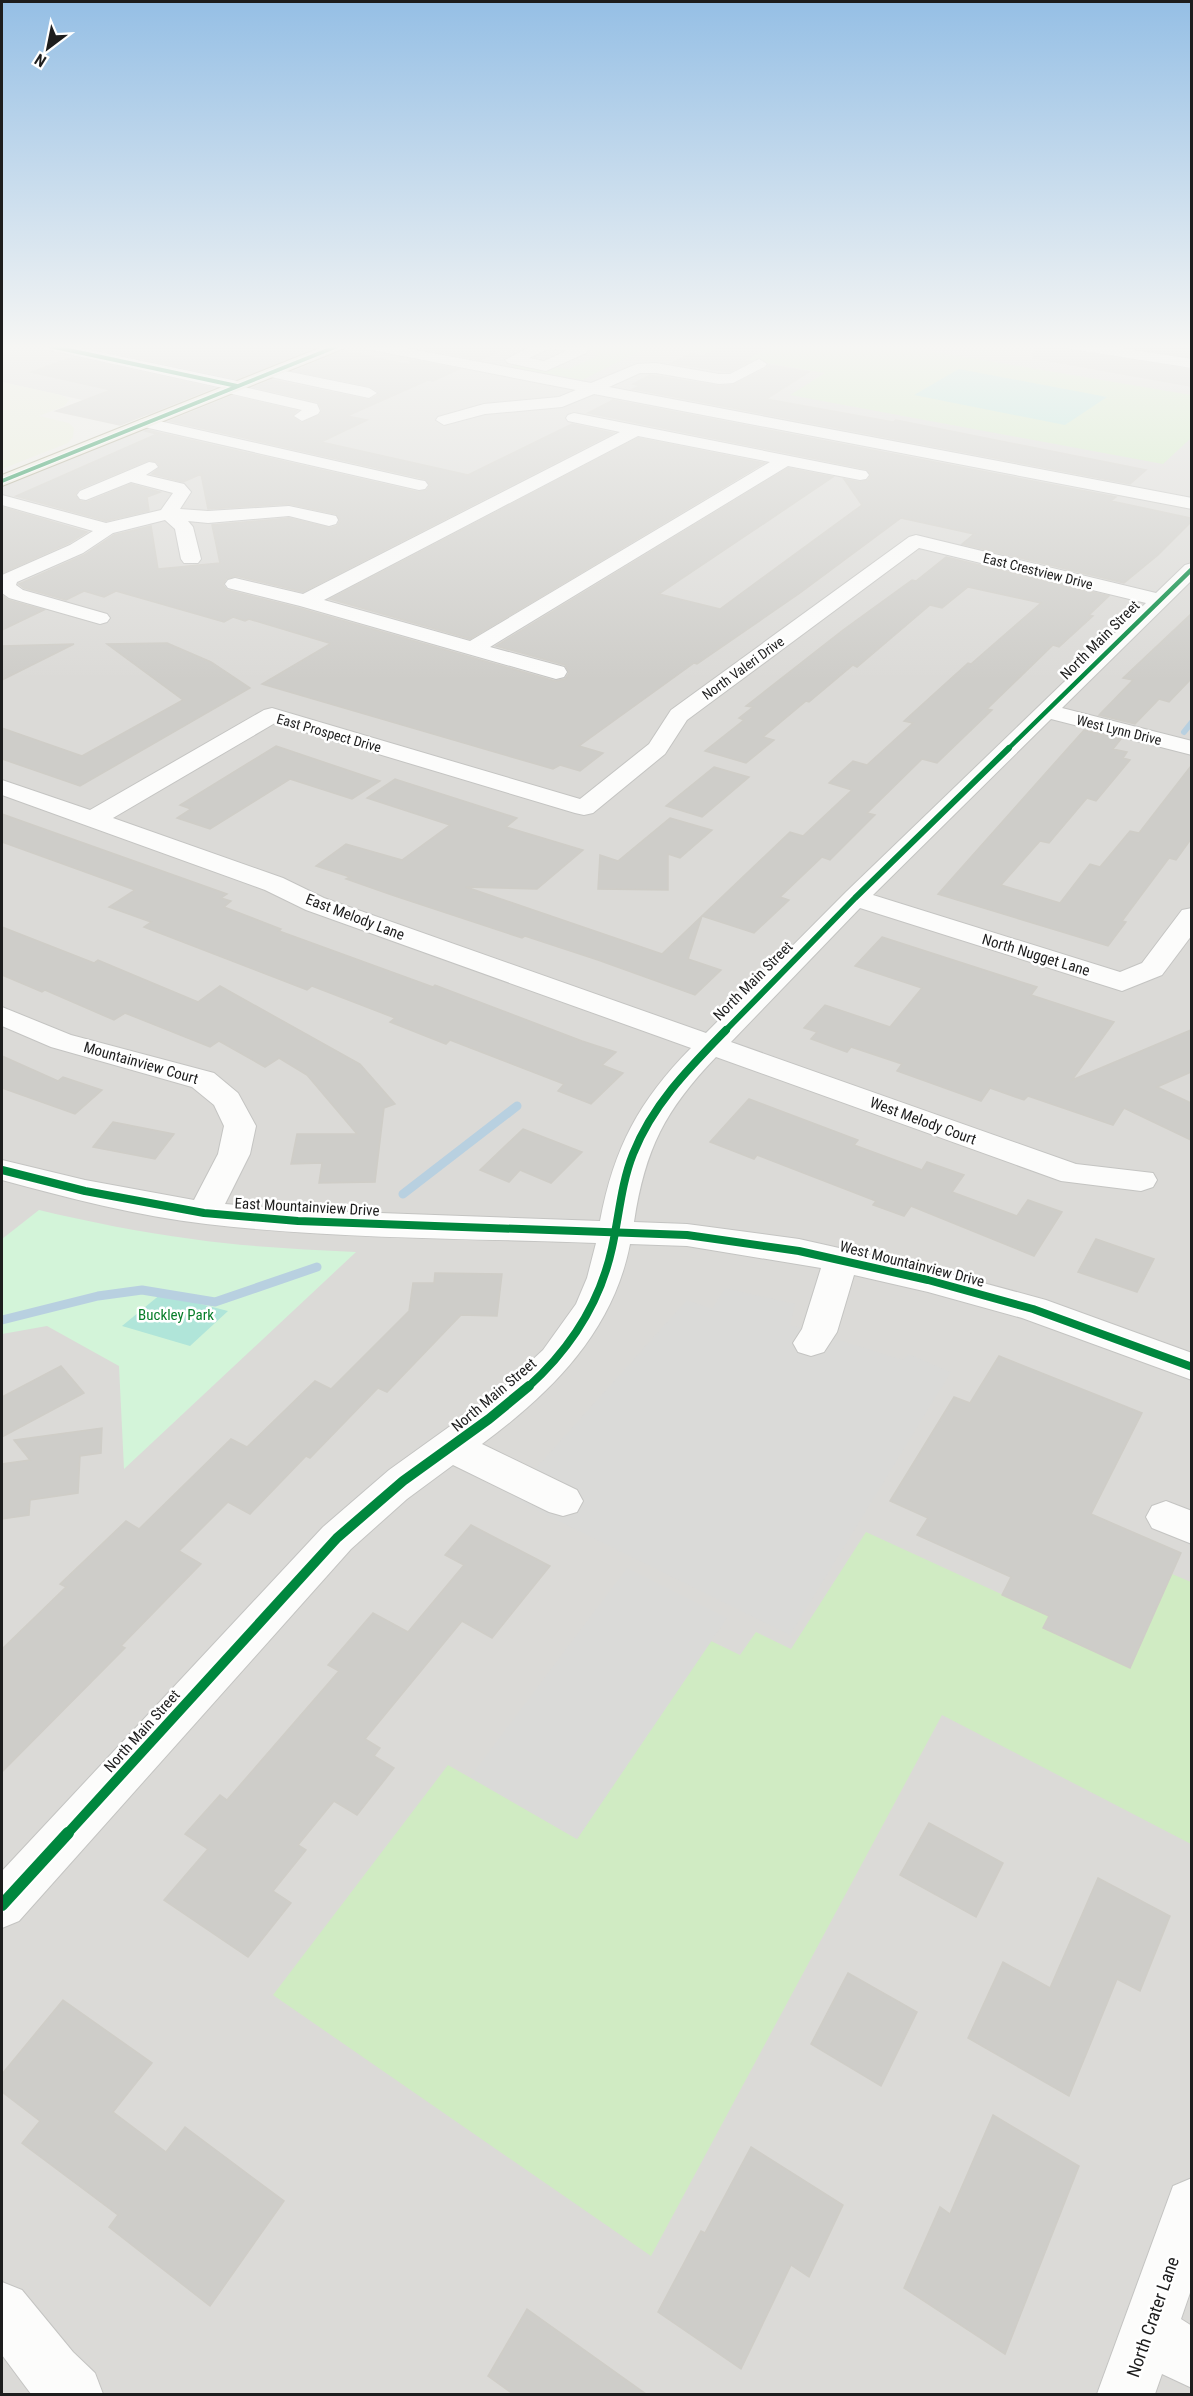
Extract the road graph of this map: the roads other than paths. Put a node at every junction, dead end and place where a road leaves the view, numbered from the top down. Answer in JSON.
{"nodes":[{"id":1,"x":62,"y":457,"type":"edge"},
{"id":2,"x":295,"y":457,"type":"edge"},
{"id":3,"x":585,"y":457,"type":"edge"},
{"id":4,"x":770,"y":457,"type":"edge"},
{"id":5,"x":947,"y":457,"type":"edge"},
{"id":6,"x":786,"y":460,"type":"junction"},
{"id":7,"x":157,"y":464,"type":"dead end"},
{"id":8,"x":860,"y":475,"type":"dead end"},
{"id":9,"x":130,"y":476,"type":"junction"},
{"id":10,"x":2,"y":481,"type":"edge"},
{"id":11,"x":419,"y":485,"type":"dead end"},
{"id":12,"x":86,"y":495,"type":"dead end"},
{"id":13,"x":2,"y":500,"type":"edge"},
{"id":14,"x":1191,"y":504,"type":"edge"},
{"id":15,"x":168,"y":514,"type":"junction"},
{"id":16,"x":329,"y":520,"type":"dead end"},
{"id":17,"x":106,"y":529,"type":"junction"},
{"id":18,"x":916,"y":541,"type":"joint"},
{"id":19,"x":191,"y":559,"type":"dead end"},
{"id":20,"x":1191,"y":569,"type":"edge"},
{"id":21,"x":235,"y":584,"type":"dead end"},
{"id":22,"x":1160,"y":600,"type":"junction"},
{"id":23,"x":306,"y":601,"type":"junction"},
{"id":24,"x":100,"y":618,"type":"dead end"},
{"id":25,"x":473,"y":648,"type":"junction"},
{"id":26,"x":556,"y":672,"type":"dead end"},
{"id":27,"x":1047,"y":711,"type":"junction"},
{"id":28,"x":1191,"y":748,"type":"edge"},
{"id":29,"x":2,"y":787,"type":"edge"},
{"id":30,"x":584,"y":808,"type":"joint"},
{"id":31,"x":93,"y":819,"type":"junction"},
{"id":32,"x":855,"y":898,"type":"junction"},
{"id":33,"x":1191,"y":916,"type":"edge"},
{"id":34,"x":2,"y":1016,"type":"edge"},
{"id":35,"x":710,"y":1044,"type":"junction"},
{"id":36,"x":2,"y":1170,"type":"edge"},
{"id":37,"x":1140,"y":1180,"type":"dead end"},
{"id":38,"x":204,"y":1214,"type":"junction"},
{"id":39,"x":616,"y":1232,"type":"junction"},
{"id":40,"x":841,"y":1260,"type":"junction"},
{"id":41,"x":811,"y":1343,"type":"dead end"},
{"id":42,"x":1191,"y":1367,"type":"edge"},
{"id":43,"x":452,"y":1448,"type":"junction"},
{"id":44,"x":563,"y":1501,"type":"dead end"},
{"id":45,"x":2,"y":1905,"type":"edge"},
{"id":46,"x":1191,"y":2205,"type":"edge"},
{"id":47,"x":2,"y":2310,"type":"edge"},
{"id":48,"x":1169,"y":2345,"type":"edge"},
{"id":49,"x":74,"y":2394,"type":"edge"},
{"id":50,"x":1126,"y":2394,"type":"edge"}],
"edges":[{"from":1,"to":10,"type":"main road"},
{"from":2,"to":11,"type":"street"},
{"from":3,"to":23,"type":"street"},
{"from":4,"to":6,"type":"street"},
{"from":5,"to":14,"type":"street"},
{"from":6,"to":8,"type":"street"},
{"from":6,"to":25,"type":"street"},
{"from":7,"to":9,"type":"street"},
{"from":9,"to":12,"type":"street"},
{"from":9,"to":15,"type":"street"},
{"from":13,"to":17,"type":"street"},
{"from":15,"to":16,"type":"street"},
{"from":15,"to":17,"type":"street"},
{"from":15,"to":19,"type":"street"},
{"from":17,"to":24,"type":"street"},
{"from":18,"to":22,"type":"street","name":"East Crestview Drive"},
{"from":18,"to":30,"type":"street","name":"North Valeri Drive"},
{"from":20,"to":22,"type":"street","name":"North Main Street"},
{"from":21,"to":23,"type":"street"},
{"from":22,"to":27,"type":"street","name":"North Main Street"},
{"from":23,"to":25,"type":"street"},
{"from":25,"to":26,"type":"street"},
{"from":27,"to":28,"type":"street","name":"West Lynn Drive"},
{"from":27,"to":32,"type":"street","name":"North Main Street"},
{"from":29,"to":31,"type":"street","name":"East Melody Lane"},
{"from":30,"to":31,"type":"street","name":"East Prospect Drive"},
{"from":31,"to":35,"type":"street","name":"East Melody Lane"},
{"from":32,"to":33,"type":"street","name":"North Nugget Lane"},
{"from":32,"to":35,"type":"street","name":"North Main Street"},
{"from":34,"to":38,"type":"street","name":"Mountainview Court"},
{"from":35,"to":37,"type":"street","name":"West Melody Court"},
{"from":35,"to":39,"type":"street","name":"North Main Street"},
{"from":36,"to":38,"type":"street","name":"East Mountainview Drive"},
{"from":38,"to":39,"type":"street","name":"East Mountainview Drive"},
{"from":39,"to":40,"type":"street","name":"West Mountainview Drive"},
{"from":39,"to":43,"type":"street","name":"North Main Street"},
{"from":40,"to":41,"type":"street"},
{"from":40,"to":42,"type":"street","name":"West Mountainview Drive"},
{"from":43,"to":44,"type":"street"},
{"from":43,"to":45,"type":"street","name":"North Main Street"},
{"from":46,"to":48,"type":"street","name":"North Crater Lane"},
{"from":47,"to":49,"type":"street"},
{"from":48,"to":50,"type":"street","name":"North Crater Lane"}]}
